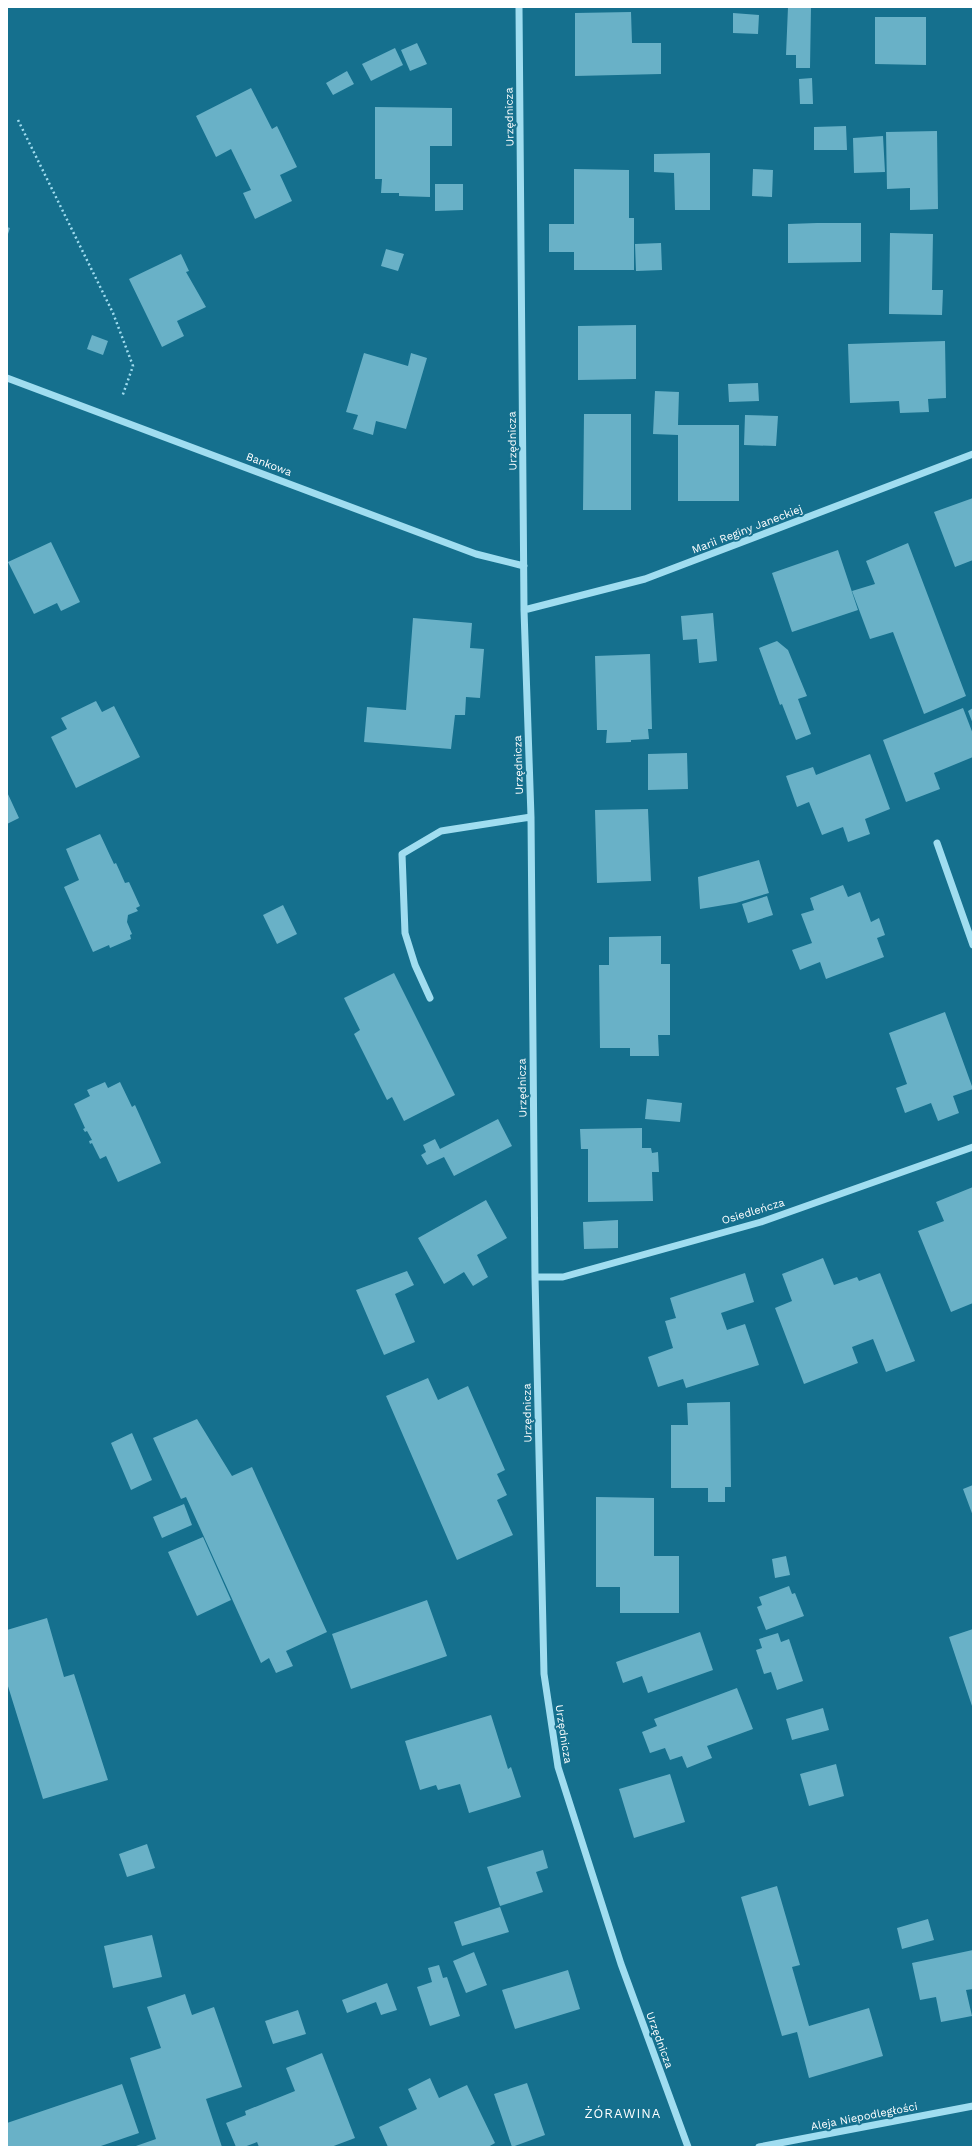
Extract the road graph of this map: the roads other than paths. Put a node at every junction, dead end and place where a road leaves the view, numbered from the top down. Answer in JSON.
{"nodes":[{"id":1,"x":519,"y":7,"type":"edge"},
{"id":2,"x":7,"y":378,"type":"edge"},
{"id":3,"x":973,"y":454,"type":"edge"},
{"id":4,"x":524,"y":566,"type":"junction"},
{"id":5,"x":524,"y":610,"type":"junction"},
{"id":6,"x":531,"y":817,"type":"junction"},
{"id":7,"x":937,"y":843,"type":"dead end"},
{"id":8,"x":973,"y":945,"type":"edge"},
{"id":9,"x":430,"y":998,"type":"dead end"},
{"id":10,"x":973,"y":1147,"type":"edge"},
{"id":11,"x":535,"y":1277,"type":"junction"},
{"id":12,"x":973,"y":2106,"type":"edge"},
{"id":13,"x":688,"y":2147,"type":"edge"},
{"id":14,"x":759,"y":2147,"type":"edge"}],
"edges":[{"from":1,"to":4,"type":"street","name":"Urzędnicza"},
{"from":2,"to":4,"type":"street","name":"Bankowa"},
{"from":3,"to":5,"type":"street","name":"Marii Reginy Janeckiej"},
{"from":4,"to":5,"type":"street","name":"Urzędnicza"},
{"from":5,"to":6,"type":"street","name":"Urzędnicza"},
{"from":6,"to":9,"type":"street"},
{"from":6,"to":11,"type":"street","name":"Urzędnicza"},
{"from":7,"to":8,"type":"street"},
{"from":10,"to":11,"type":"street","name":"Osiedleńcza"},
{"from":11,"to":13,"type":"street","name":"Urzędnicza"},
{"from":12,"to":14,"type":"street","name":"Aleja Niepodległości"}]}
